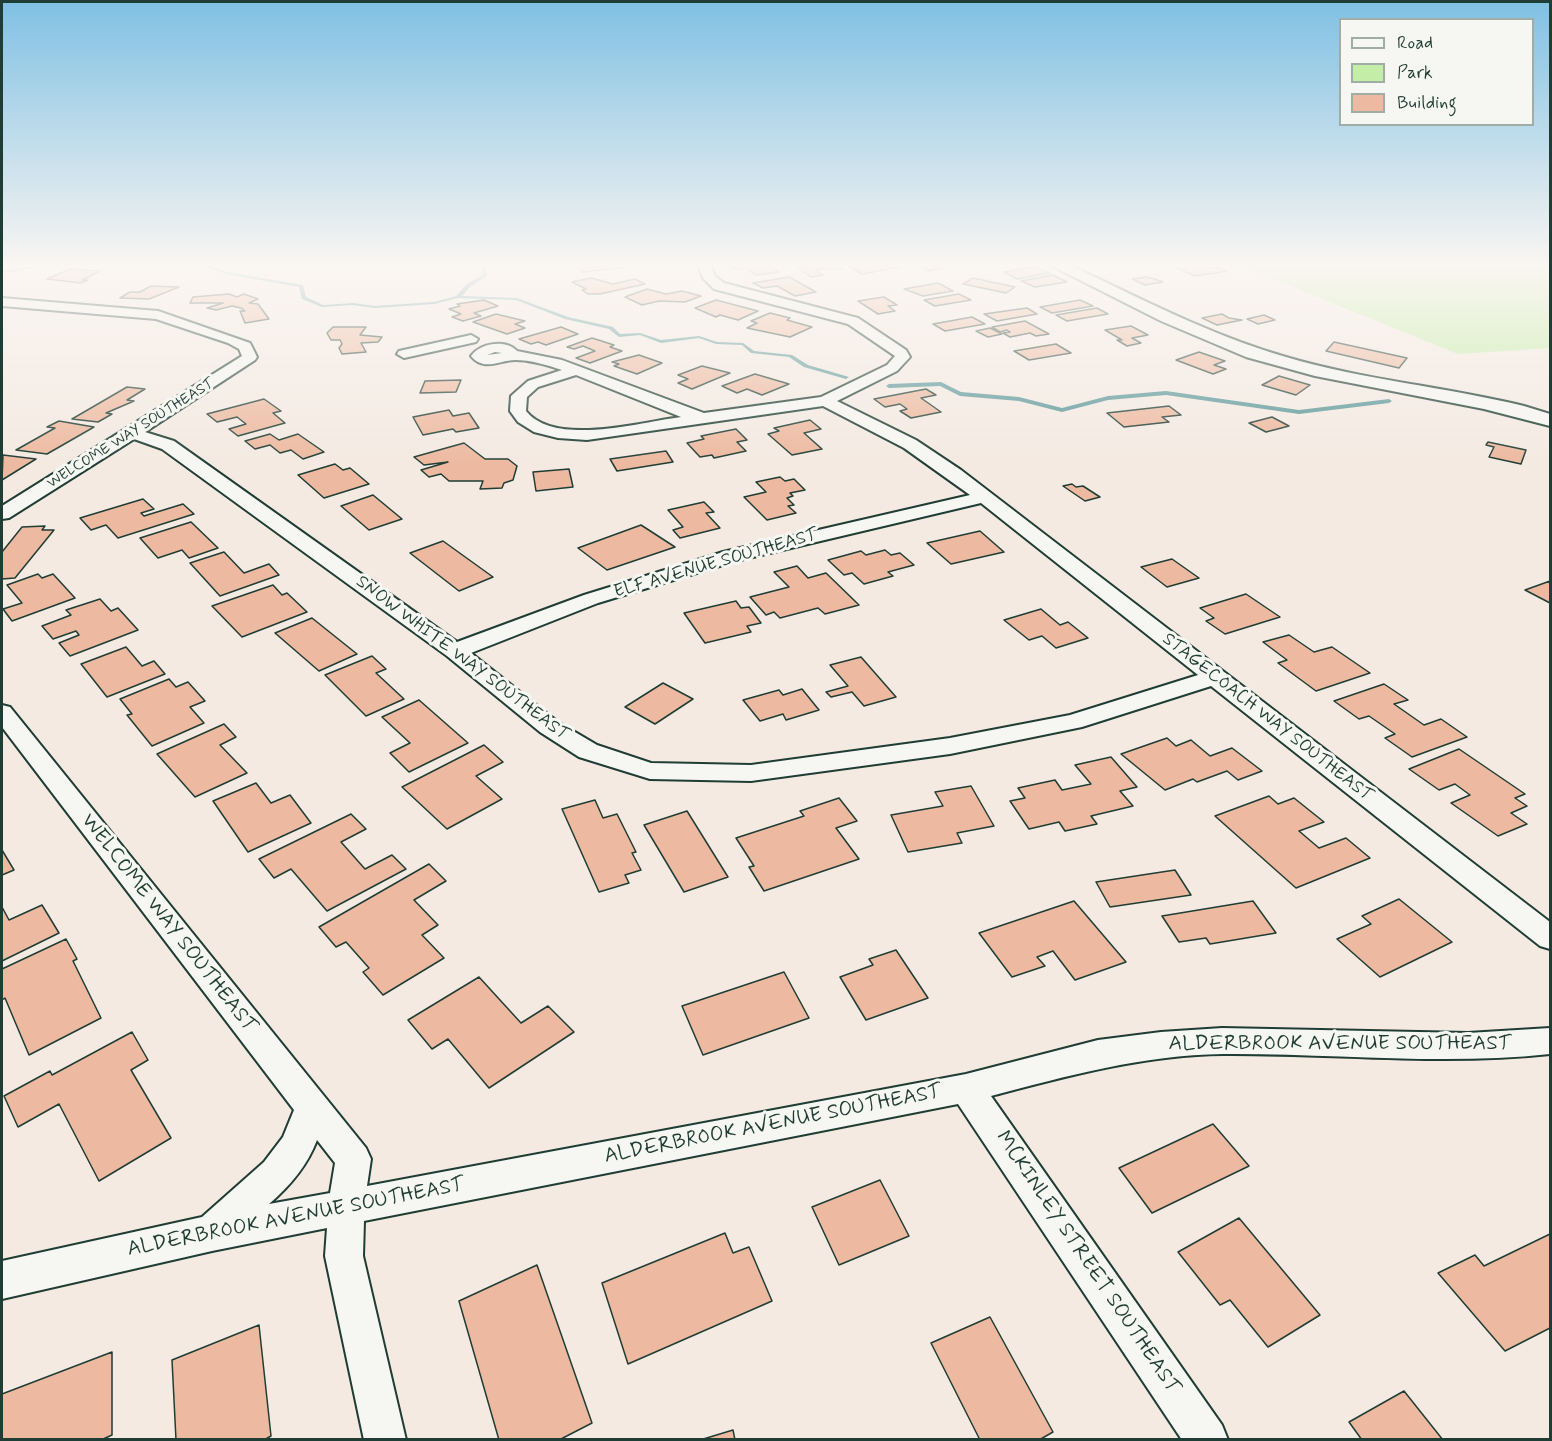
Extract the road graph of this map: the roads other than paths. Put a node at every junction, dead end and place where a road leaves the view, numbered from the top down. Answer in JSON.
{"nodes":[{"id":1,"x":209,"y":331,"type":"edge"},
{"id":2,"x":868,"y":331,"type":"edge"},
{"id":3,"x":1196,"y":331,"type":"edge"},
{"id":4,"x":457,"y":333,"type":"dead end"},
{"id":5,"x":471,"y":339,"type":"junction"},
{"id":6,"x":404,"y":354,"type":"dead end"},
{"id":7,"x":574,"y":371,"type":"junction"},
{"id":8,"x":825,"y":401,"type":"junction"},
{"id":9,"x":704,"y":419,"type":"junction"},
{"id":10,"x":1551,"y":420,"type":"edge"},
{"id":11,"x":132,"y":433,"type":"junction"},
{"id":12,"x":985,"y":497,"type":"junction"},
{"id":13,"x":2,"y":514,"type":"edge"},
{"id":14,"x":454,"y":651,"type":"junction"},
{"id":15,"x":1216,"y":677,"type":"junction"},
{"id":16,"x":2,"y":712,"type":"edge"},
{"id":17,"x":1551,"y":938,"type":"edge"},
{"id":18,"x":1551,"y":1041,"type":"edge"},
{"id":19,"x":966,"y":1088,"type":"junction"},
{"id":20,"x":312,"y":1107,"type":"junction"},
{"id":21,"x":346,"y":1207,"type":"junction"},
{"id":22,"x":212,"y":1233,"type":"junction"},
{"id":23,"x":2,"y":1280,"type":"edge"},
{"id":24,"x":385,"y":1440,"type":"edge"},
{"id":25,"x":1207,"y":1440,"type":"edge"}],
"edges":[{"from":1,"to":11,"type":"street","name":"WELCOME WAY SOUTHEAST"},
{"from":2,"to":8,"type":"street"},
{"from":3,"to":10,"type":"street"},
{"from":4,"to":5,"type":"street"},
{"from":5,"to":6,"type":"street"},
{"from":5,"to":7,"type":"street"},
{"from":7,"to":9,"type":"street"},
{"from":7,"to":9,"type":"street"},
{"from":8,"to":9,"type":"street"},
{"from":8,"to":12,"type":"street","name":"STAGECOACH WAY SOUTHEAST"},
{"from":11,"to":13,"type":"street","name":"WELCOME WAY SOUTHEAST"},
{"from":11,"to":14,"type":"street","name":"SNOW WHITE WAY SOUTHEAST"},
{"from":12,"to":14,"type":"street","name":"ELF AVENUE SOUTHEAST"},
{"from":12,"to":15,"type":"street","name":"STAGECOACH WAY SOUTHEAST"},
{"from":14,"to":15,"type":"street","name":"SNOW WHITE WAY SOUTHEAST"},
{"from":15,"to":17,"type":"street","name":"STAGECOACH WAY SOUTHEAST"},
{"from":16,"to":20,"type":"street","name":"WELCOME WAY SOUTHEAST"},
{"from":18,"to":19,"type":"street","name":"ALDERBROOK AVENUE SOUTHEAST"},
{"from":19,"to":21,"type":"street","name":"ALDERBROOK AVENUE SOUTHEAST"},
{"from":19,"to":25,"type":"street","name":"MCKINLEY STREET SOUTHEAST"},
{"from":20,"to":21,"type":"street","name":"WELCOME WAY SOUTHEAST"},
{"from":20,"to":22,"type":"street"},
{"from":21,"to":22,"type":"street","name":"ALDERBROOK AVENUE SOUTHEAST"},
{"from":21,"to":24,"type":"street","name":"WELCOME WAY SOUTHEAST"},
{"from":22,"to":23,"type":"street","name":"ALDERBROOK AVENUE SOUTHEAST"}]}
